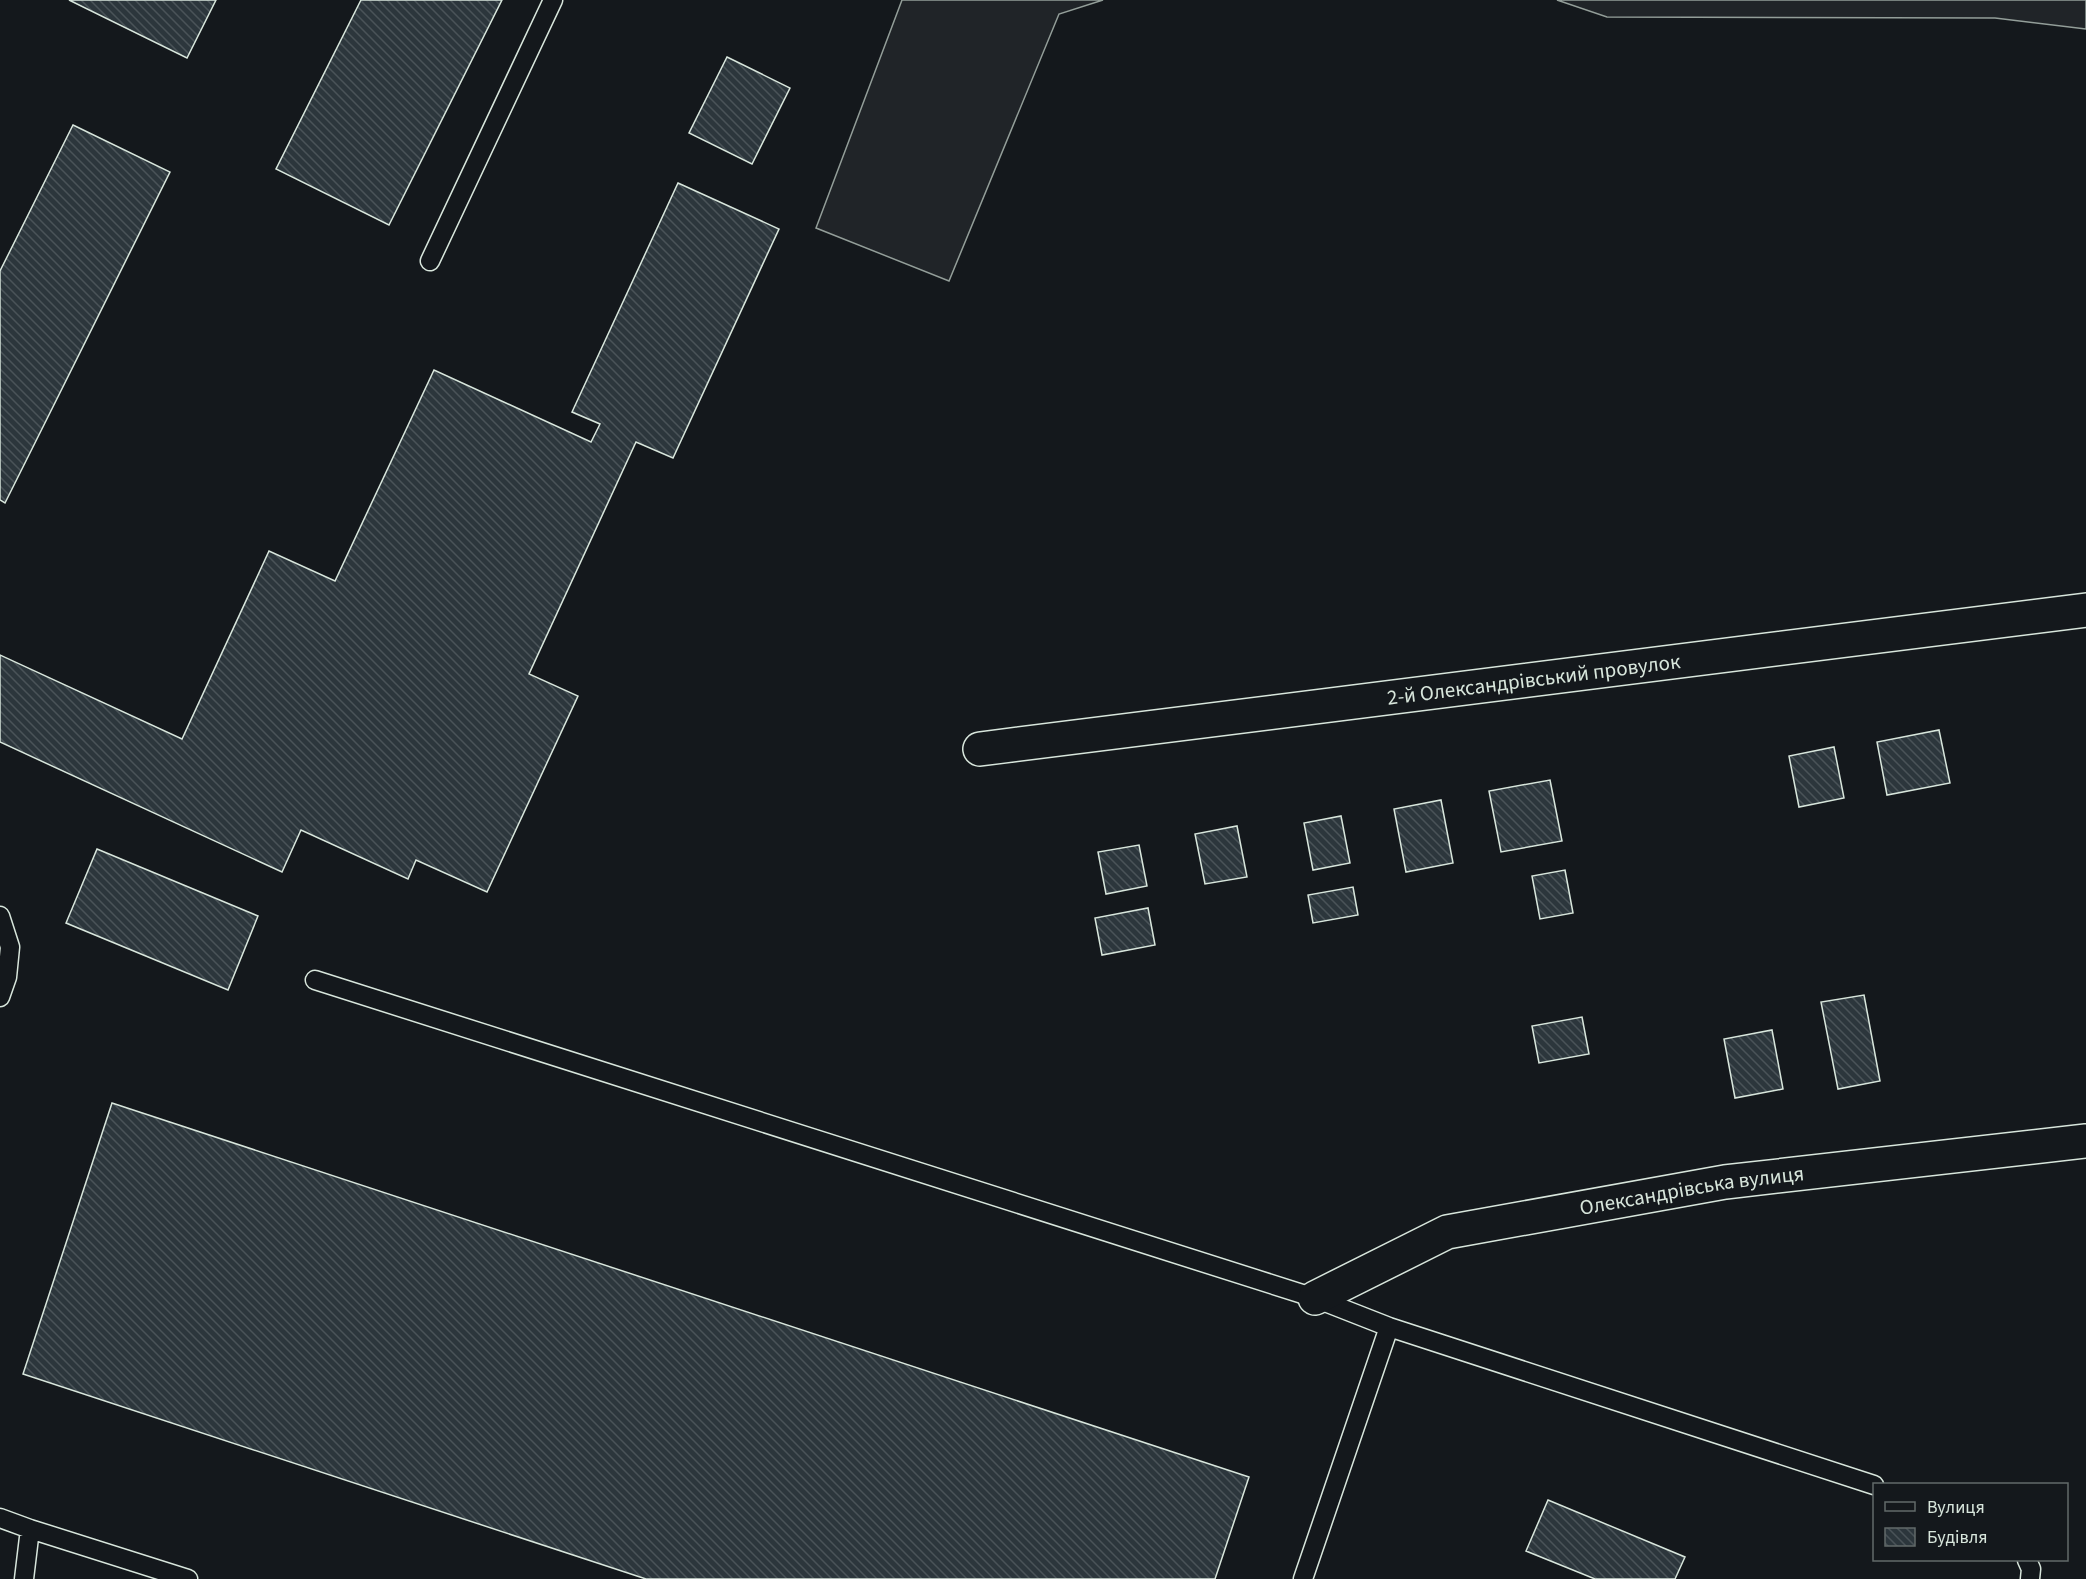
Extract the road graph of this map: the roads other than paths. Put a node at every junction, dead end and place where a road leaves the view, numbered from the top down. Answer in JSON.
{"nodes":[{"id":1,"x":553,"y":0,"type":"edge"},
{"id":2,"x":430,"y":261,"type":"dead end"},
{"id":3,"x":2086,"y":610,"type":"edge"},
{"id":4,"x":980,"y":749,"type":"dead end"},
{"id":5,"x":0,"y":916,"type":"edge"},
{"id":6,"x":315,"y":980,"type":"dead end"},
{"id":7,"x":0,"y":997,"type":"edge"},
{"id":8,"x":2086,"y":1141,"type":"edge"},
{"id":9,"x":1315,"y":1298,"type":"junction"},
{"id":10,"x":1389,"y":1327,"type":"junction"},
{"id":11,"x":1873,"y":1484,"type":"edge"},
{"id":12,"x":0,"y":1518,"type":"edge"},
{"id":13,"x":30,"y":1529,"type":"junction"},
{"id":14,"x":2027,"y":1561,"type":"edge"},
{"id":15,"x":24,"y":1579,"type":"edge"},
{"id":16,"x":189,"y":1579,"type":"edge"},
{"id":17,"x":1303,"y":1579,"type":"edge"},
{"id":18,"x":2030,"y":1579,"type":"edge"}],
"edges":[{"from":1,"to":2,"type":"lane"},
{"from":3,"to":4,"type":"street","name":"2-й Олександрівський провулок"},
{"from":5,"to":7,"type":"lane"},
{"from":6,"to":9,"type":"lane"},
{"from":8,"to":9,"type":"street","name":"Олександрівська вулиця"},
{"from":9,"to":10,"type":"lane"},
{"from":10,"to":11,"type":"lane"},
{"from":10,"to":17,"type":"lane"},
{"from":12,"to":13,"type":"lane"},
{"from":13,"to":15,"type":"lane"},
{"from":13,"to":16,"type":"lane"},
{"from":14,"to":18,"type":"lane"}]}
